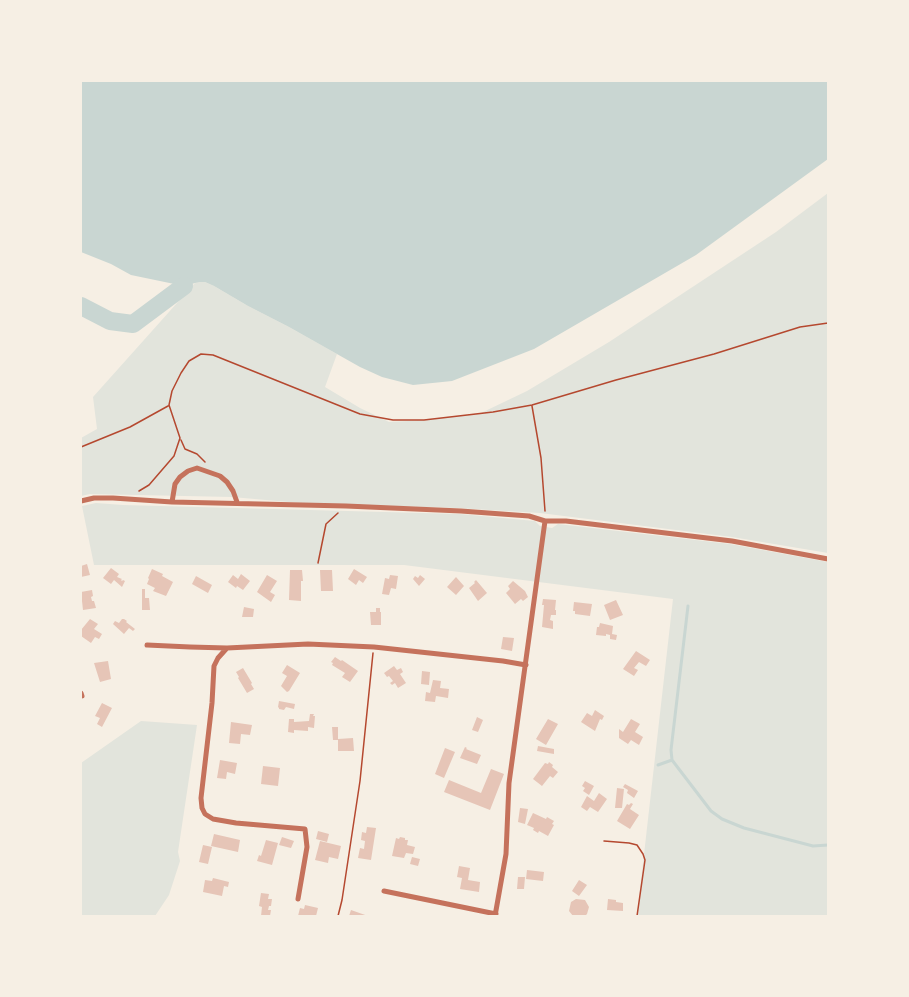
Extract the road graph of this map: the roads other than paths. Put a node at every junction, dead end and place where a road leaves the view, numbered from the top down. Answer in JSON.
{"nodes":[{"id":1,"x":81,"y":501,"type":"edge"},
{"id":2,"x":172,"y":502,"type":"junction"},
{"id":3,"x":237,"y":502,"type":"junction"},
{"id":4,"x":545,"y":521,"type":"junction"},
{"id":5,"x":828,"y":559,"type":"edge"},
{"id":6,"x":147,"y":645,"type":"dead end"},
{"id":7,"x":227,"y":648,"type":"junction"},
{"id":8,"x":525,"y":665,"type":"junction"},
{"id":9,"x":384,"y":891,"type":"dead end"},
{"id":10,"x":298,"y":899,"type":"dead end"},
{"id":11,"x":495,"y":915,"type":"edge"}],
"edges":[{"from":1,"to":2,"type":"street"},
{"from":2,"to":3,"type":"street"},
{"from":2,"to":3,"type":"street"},
{"from":3,"to":4,"type":"street"},
{"from":4,"to":5,"type":"street"},
{"from":4,"to":8,"type":"street"},
{"from":6,"to":7,"type":"street"},
{"from":7,"to":8,"type":"street"},
{"from":7,"to":10,"type":"street"},
{"from":8,"to":11,"type":"street"},
{"from":9,"to":11,"type":"street"}]}
